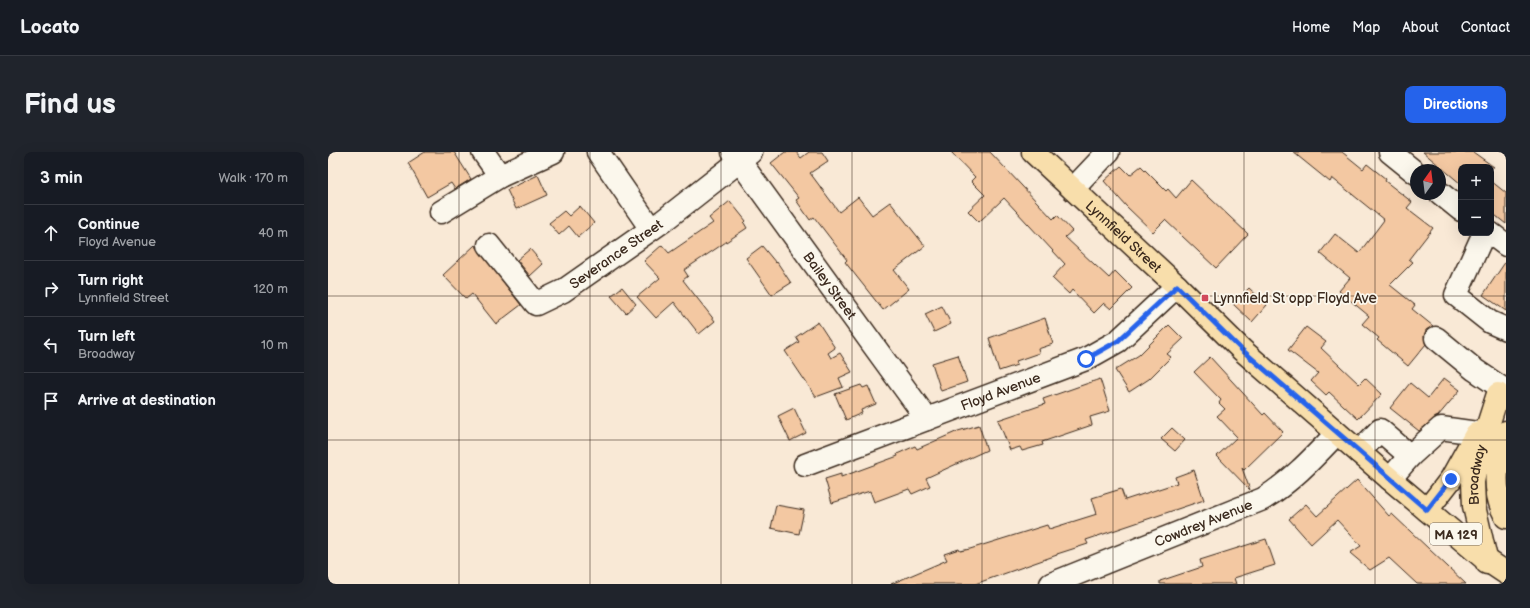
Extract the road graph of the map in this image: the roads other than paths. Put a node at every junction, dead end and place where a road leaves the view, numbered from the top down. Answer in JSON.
{"nodes":[{"id":1,"x":483,"y":152,"type":"edge"},
{"id":2,"x":553,"y":152,"type":"edge"},
{"id":3,"x":598,"y":152,"type":"edge"},
{"id":4,"x":1033,"y":152,"type":"edge"},
{"id":5,"x":1108,"y":152,"type":"edge"},
{"id":6,"x":1390,"y":152,"type":"edge"},
{"id":7,"x":741,"y":155,"type":"edge"},
{"id":8,"x":1410,"y":168,"type":"edge"},
{"id":9,"x":500,"y":176,"type":"junction"},
{"id":10,"x":1073,"y":189,"type":"junction"},
{"id":11,"x":1446,"y":198,"type":"edge"},
{"id":12,"x":1458,"y":208,"type":"edge"},
{"id":13,"x":441,"y":212,"type":"dead end"},
{"id":14,"x":651,"y":229,"type":"junction"},
{"id":15,"x":1483,"y":236,"type":"edge"},
{"id":16,"x":1494,"y":236,"type":"edge"},
{"id":17,"x":489,"y":245,"type":"dead end"},
{"id":18,"x":1506,"y":245,"type":"edge"},
{"id":19,"x":1177,"y":286,"type":"junction"},
{"id":20,"x":1506,"y":329,"type":"edge"},
{"id":21,"x":1436,"y":338,"type":"dead end"},
{"id":22,"x":1503,"y":389,"type":"edge"},
{"id":23,"x":927,"y":419,"type":"junction"},
{"id":24,"x":1506,"y":432,"type":"edge"},
{"id":25,"x":1337,"y":433,"type":"junction"},
{"id":26,"x":1477,"y":433,"type":"junction"},
{"id":27,"x":1359,"y":452,"type":"junction"},
{"id":28,"x":1410,"y":456,"type":"junction"},
{"id":29,"x":805,"y":464,"type":"dead end"},
{"id":30,"x":1390,"y":479,"type":"junction"},
{"id":31,"x":1427,"y":510,"type":"junction"},
{"id":32,"x":1506,"y":517,"type":"edge"},
{"id":33,"x":1485,"y":559,"type":"junction"},
{"id":34,"x":1506,"y":573,"type":"edge"},
{"id":35,"x":1052,"y":584,"type":"edge"},
{"id":36,"x":1496,"y":584,"type":"edge"}],
"edges":[{"from":1,"to":9,"type":"street"},
{"from":2,"to":9,"type":"street"},
{"from":3,"to":14,"type":"street"},
{"from":4,"to":10,"type":"main road","name":"Lynnfield Street","number":"MA 129"},
{"from":5,"to":10,"type":"street"},
{"from":6,"to":8,"type":"street"},
{"from":7,"to":14,"type":"street","name":"Severance Street"},
{"from":7,"to":23,"type":"street","name":"Bailey Street"},
{"from":9,"to":13,"type":"street"},
{"from":10,"to":19,"type":"main road","name":"Lynnfield Street","number":"MA 129"},
{"from":11,"to":12,"type":"street"},
{"from":14,"to":17,"type":"street","name":"Severance Street"},
{"from":15,"to":20,"type":"street"},
{"from":16,"to":18,"type":"street"},
{"from":19,"to":23,"type":"street","name":"Floyd Avenue"},
{"from":19,"to":25,"type":"main road","name":"Lynnfield Street","number":"MA 129"},
{"from":21,"to":22,"type":"street"},
{"from":22,"to":26,"type":"main road","name":"Broadway"},
{"from":22,"to":33,"type":"main road","name":"Broadway"},
{"from":23,"to":29,"type":"street","name":"Floyd Avenue"},
{"from":24,"to":32,"type":"main road","name":"Broadway"},
{"from":25,"to":27,"type":"main road","name":"Lynnfield Street","number":"MA 129"},
{"from":25,"to":35,"type":"street","name":"Cowdrey Avenue"},
{"from":26,"to":28,"type":"street"},
{"from":26,"to":31,"type":"main road","name":"Broadway"},
{"from":27,"to":28,"type":"street"},
{"from":27,"to":30,"type":"main road","name":"Lynnfield Street","number":"MA 129"},
{"from":28,"to":30,"type":"street"},
{"from":30,"to":31,"type":"main road","name":"Lynnfield Street","number":"MA 129"},
{"from":31,"to":33,"type":"main road","name":"Lynnfield Street","number":"MA 129"},
{"from":33,"to":34,"type":"main road","number":"MA 129"},
{"from":33,"to":36,"type":"main road","name":"Broadway","number":"MA 129"}]}
